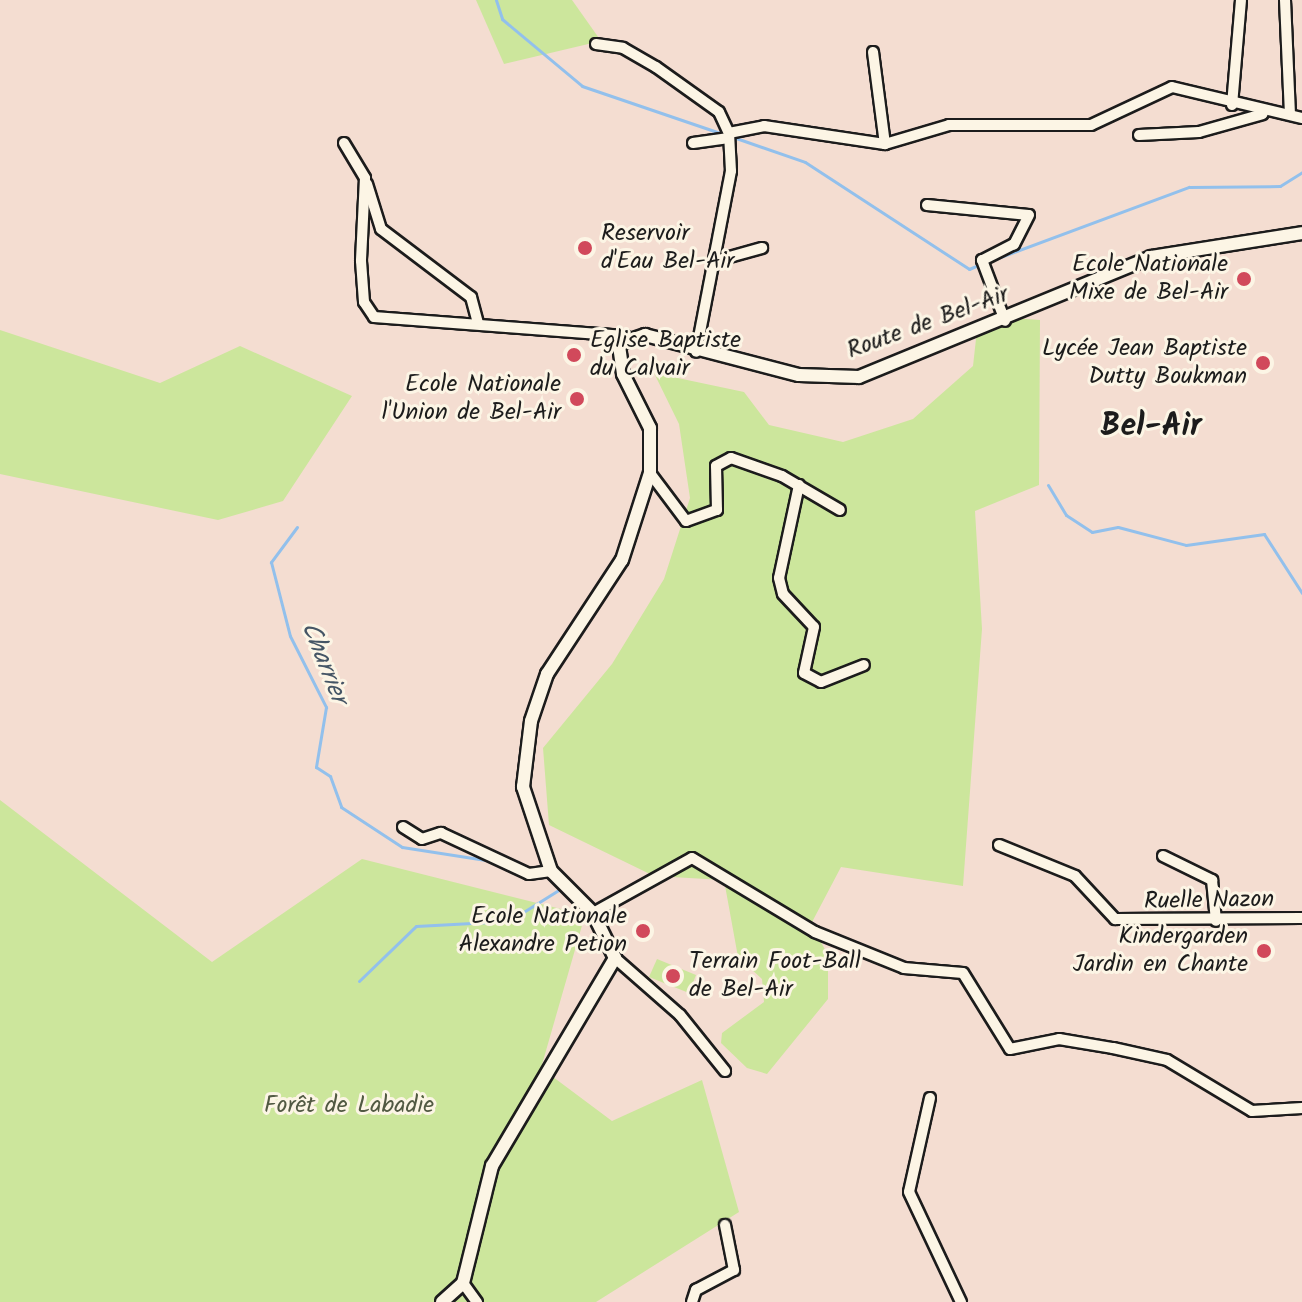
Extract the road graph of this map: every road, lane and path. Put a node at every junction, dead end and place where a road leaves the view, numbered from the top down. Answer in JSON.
{"nodes":[{"id":1,"x":1241,"y":0,"type":"edge"},
{"id":2,"x":1285,"y":0,"type":"edge"},
{"id":3,"x":596,"y":44,"type":"dead end"},
{"id":4,"x":873,"y":52,"type":"dead end"},
{"id":5,"x":1232,"y":105,"type":"junction"},
{"id":6,"x":1269,"y":112,"type":"junction"},
{"id":7,"x":1290,"y":113,"type":"junction"},
{"id":8,"x":1302,"y":118,"type":"edge"},
{"id":9,"x":1139,"y":135,"type":"dead end"},
{"id":10,"x":729,"y":136,"type":"junction"},
{"id":11,"x":344,"y":143,"type":"dead end"},
{"id":12,"x":693,"y":143,"type":"dead end"},
{"id":13,"x":885,"y":144,"type":"junction"},
{"id":14,"x":365,"y":178,"type":"junction"},
{"id":15,"x":927,"y":205,"type":"dead end"},
{"id":16,"x":1302,"y":233,"type":"edge"},
{"id":17,"x":762,"y":248,"type":"dead end"},
{"id":18,"x":715,"y":261,"type":"junction"},
{"id":19,"x":1005,"y":321,"type":"junction"},
{"id":20,"x":478,"y":324,"type":"junction"},
{"id":21,"x":625,"y":336,"type":"junction"},
{"id":22,"x":696,"y":352,"type":"junction"},
{"id":23,"x":650,"y":473,"type":"junction"},
{"id":24,"x":799,"y":485,"type":"junction"},
{"id":25,"x":840,"y":510,"type":"dead end"},
{"id":26,"x":864,"y":665,"type":"dead end"},
{"id":27,"x":403,"y":827,"type":"dead end"},
{"id":28,"x":999,"y":845,"type":"dead end"},
{"id":29,"x":1163,"y":856,"type":"dead end"},
{"id":30,"x":551,"y":871,"type":"junction"},
{"id":31,"x":593,"y":913,"type":"junction"},
{"id":32,"x":1302,"y":918,"type":"edge"},
{"id":33,"x":1216,"y":921,"type":"junction"},
{"id":34,"x":615,"y":958,"type":"junction"},
{"id":35,"x":725,"y":1071,"type":"dead end"},
{"id":36,"x":930,"y":1098,"type":"dead end"},
{"id":37,"x":1302,"y":1108,"type":"edge"},
{"id":38,"x":725,"y":1225,"type":"dead end"},
{"id":39,"x":463,"y":1283,"type":"junction"},
{"id":40,"x":442,"y":1302,"type":"edge"},
{"id":41,"x":477,"y":1302,"type":"edge"},
{"id":42,"x":692,"y":1302,"type":"edge"},
{"id":43,"x":961,"y":1302,"type":"edge"}],
"edges":[{"from":1,"to":5,"type":"street"},
{"from":2,"to":7,"type":"street"},
{"from":3,"to":10,"type":"street"},
{"from":4,"to":13,"type":"street"},
{"from":5,"to":6,"type":"street"},
{"from":5,"to":13,"type":"street"},
{"from":6,"to":7,"type":"street"},
{"from":6,"to":9,"type":"street"},
{"from":7,"to":8,"type":"street"},
{"from":10,"to":12,"type":"street"},
{"from":10,"to":13,"type":"street"},
{"from":10,"to":18,"type":"street"},
{"from":11,"to":14,"type":"street"},
{"from":14,"to":20,"type":"street"},
{"from":14,"to":20,"type":"street"},
{"from":15,"to":19,"type":"street"},
{"from":16,"to":19,"type":"street","name":"Route de Bel-Air"},
{"from":17,"to":18,"type":"street"},
{"from":18,"to":22,"type":"street"},
{"from":19,"to":22,"type":"street","name":"Route de Bel-Air"},
{"from":20,"to":21,"type":"street"},
{"from":21,"to":22,"type":"street","name":"Route de Bel-Air"},
{"from":21,"to":23,"type":"street"},
{"from":23,"to":24,"type":"street"},
{"from":23,"to":30,"type":"street"},
{"from":24,"to":25,"type":"street"},
{"from":24,"to":26,"type":"street"},
{"from":27,"to":30,"type":"street"},
{"from":28,"to":33,"type":"street","name":"Ruelle Nazon"},
{"from":29,"to":33,"type":"street"},
{"from":30,"to":31,"type":"street"},
{"from":31,"to":34,"type":"street"},
{"from":31,"to":37,"type":"street"},
{"from":32,"to":33,"type":"street","name":"Ruelle Nazon"},
{"from":34,"to":35,"type":"street"},
{"from":34,"to":39,"type":"street"},
{"from":36,"to":43,"type":"street"},
{"from":38,"to":42,"type":"street"},
{"from":39,"to":40,"type":"street"},
{"from":39,"to":41,"type":"street"}]}
